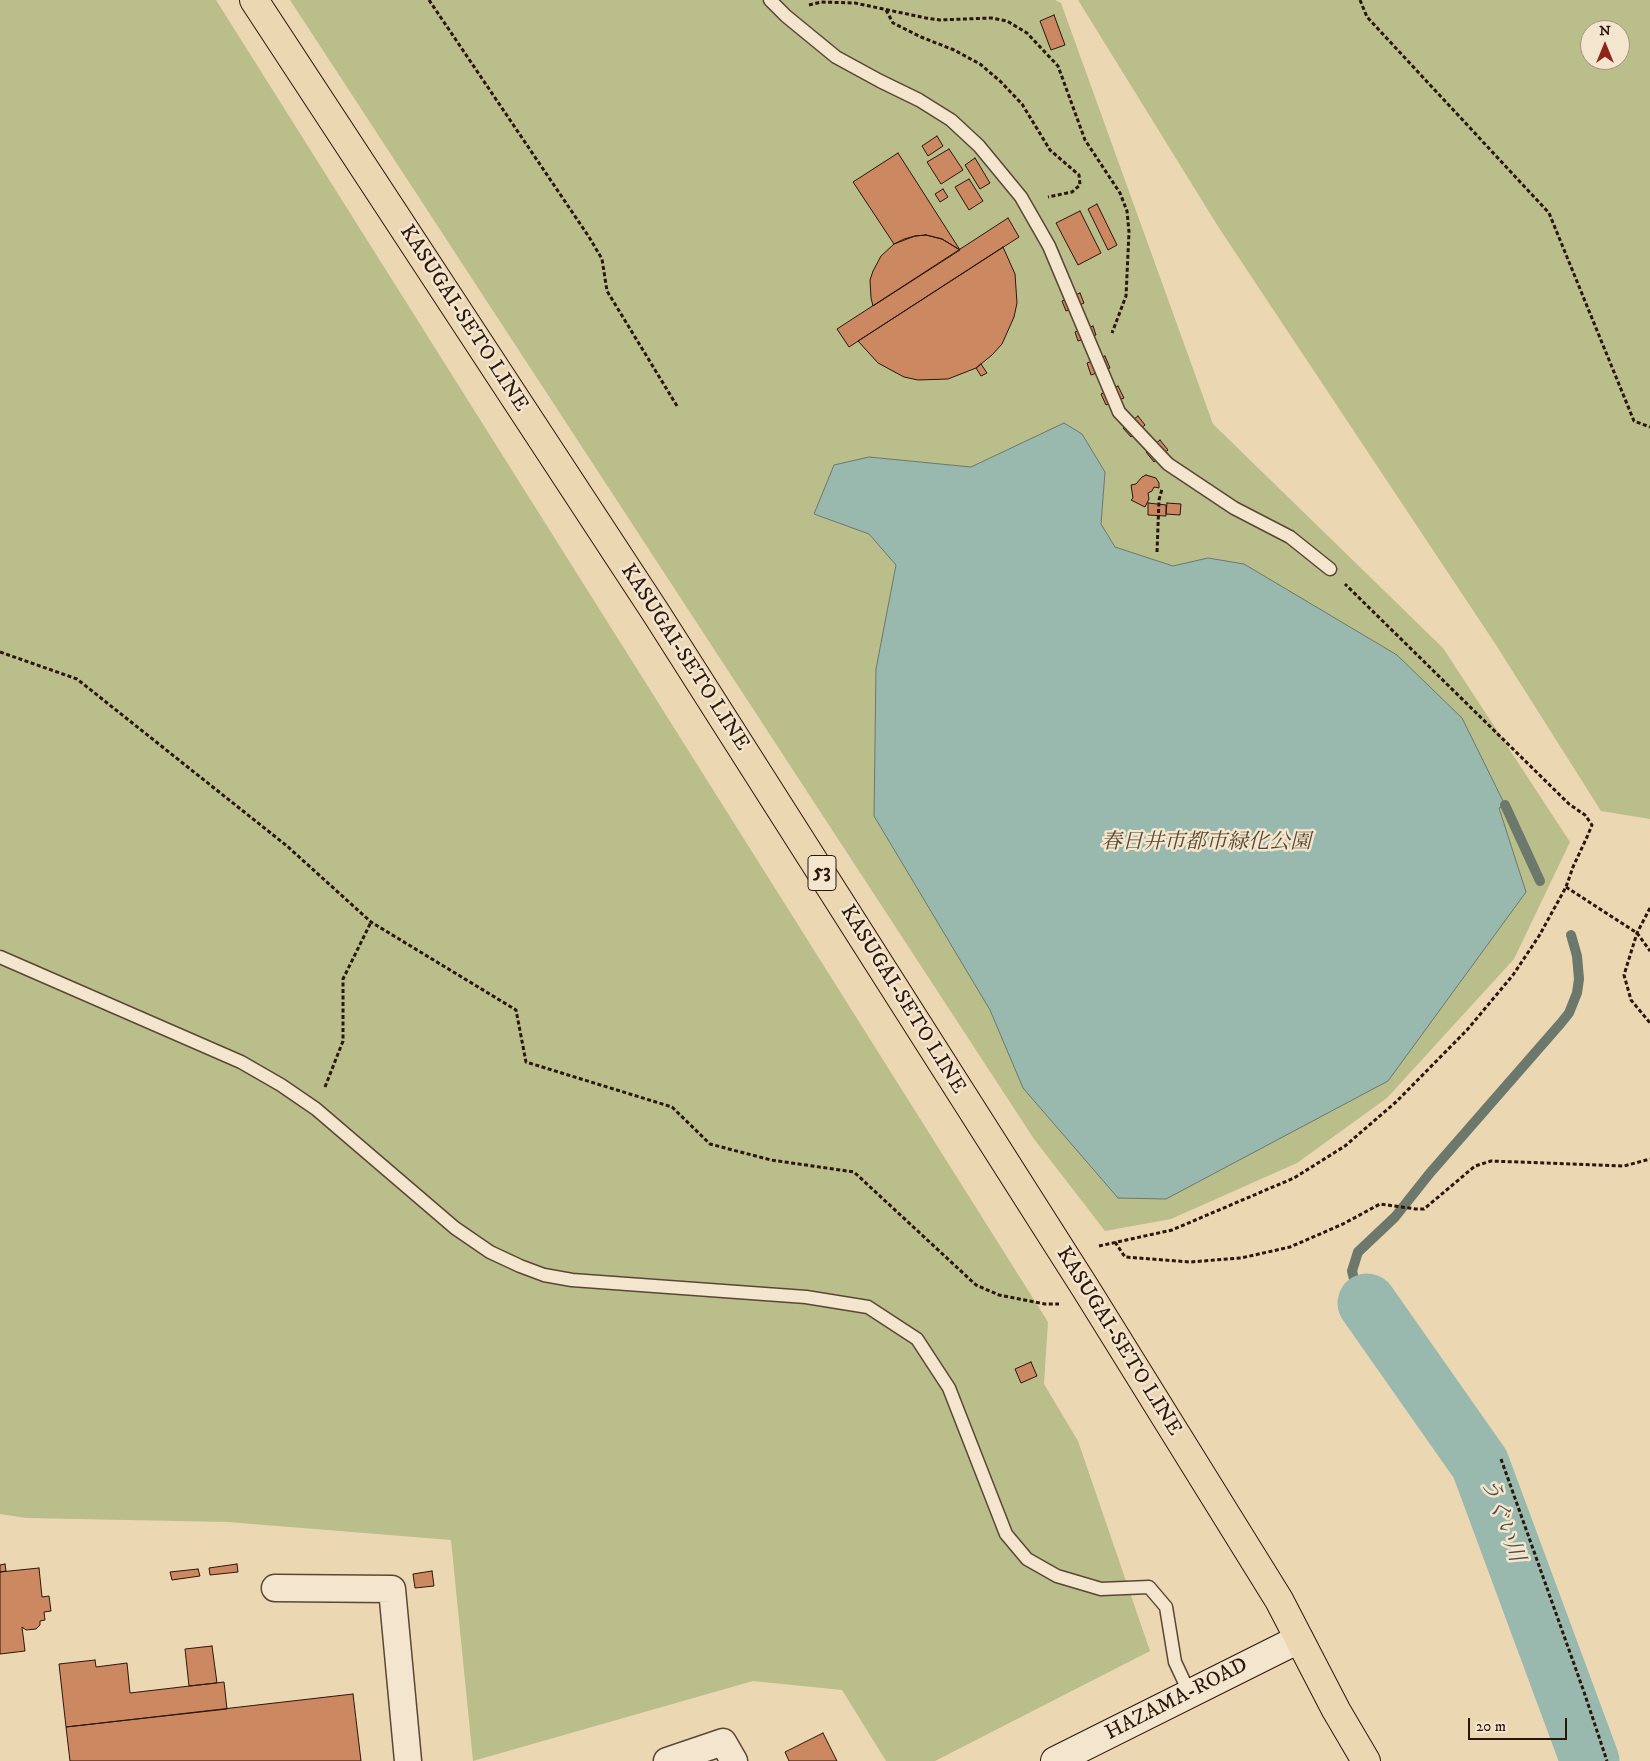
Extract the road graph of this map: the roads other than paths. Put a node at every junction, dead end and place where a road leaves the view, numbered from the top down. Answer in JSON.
{"nodes":[{"id":1,"x":254,"y":0,"type":"edge"},
{"id":2,"x":770,"y":0,"type":"edge"},
{"id":3,"x":1330,"y":569,"type":"road end"},
{"id":4,"x":0,"y":957,"type":"edge"},
{"id":5,"x":275,"y":1588,"type":"dead end"},
{"id":6,"x":1298,"y":1639,"type":"junction"},
{"id":7,"x":1190,"y":1694,"type":"junction"},
{"id":8,"x":408,"y":1761,"type":"edge"},
{"id":9,"x":667,"y":1761,"type":"edge"},
{"id":10,"x":734,"y":1761,"type":"edge"},
{"id":11,"x":1055,"y":1761,"type":"edge"},
{"id":12,"x":1366,"y":1761,"type":"edge"}],
"edges":[{"from":1,"to":6,"type":"main road","name":"KASUGAI-SETO LINE","number":"53"},
{"from":2,"to":3,"type":"lane"},
{"from":4,"to":7,"type":"lane"},
{"from":5,"to":8,"type":"street"},
{"from":6,"to":7,"type":"street","name":"HAZAMA-ROAD"},
{"from":6,"to":12,"type":"main road","name":"KASUGAI-SETO LINE","number":"53"},
{"from":7,"to":11,"type":"street","name":"HAZAMA-ROAD"},
{"from":9,"to":10,"type":"street"}]}
